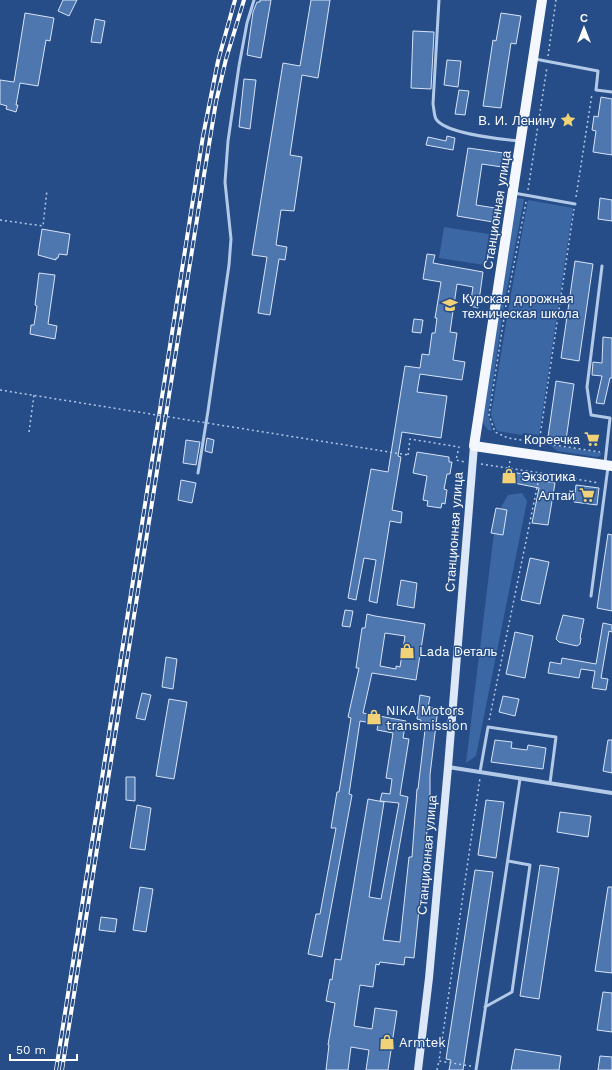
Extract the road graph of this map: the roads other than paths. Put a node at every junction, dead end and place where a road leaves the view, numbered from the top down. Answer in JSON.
{"nodes":[{"id":1,"x":254,"y":0,"type":"edge"},
{"id":2,"x":440,"y":0,"type":"edge"},
{"id":3,"x":542,"y":0,"type":"edge"},
{"id":4,"x":533,"y":59,"type":"junction"},
{"id":5,"x":612,"y":92,"type":"edge"},
{"id":6,"x":520,"y":142,"type":"junction"},
{"id":7,"x":513,"y":193,"type":"junction"},
{"id":8,"x":575,"y":204,"type":"road end"},
{"id":9,"x":602,"y":266,"type":"dead end"},
{"id":10,"x":474,"y":446,"type":"junction"},
{"id":11,"x":608,"y":466,"type":"edge"},
{"id":12,"x":198,"y":473,"type":"dead end"},
{"id":13,"x":591,"y":596,"type":"dead end"},
{"id":14,"x":448,"y":767,"type":"junction"},
{"id":15,"x":480,"y":772,"type":"junction"},
{"id":16,"x":520,"y":778,"type":"junction"},
{"id":17,"x":550,"y":783,"type":"junction"},
{"id":18,"x":612,"y":793,"type":"edge"},
{"id":19,"x":508,"y":861,"type":"junction"},
{"id":20,"x":486,"y":1007,"type":"junction"},
{"id":21,"x":476,"y":1068,"type":"edge"},
{"id":22,"x":418,"y":1070,"type":"edge"}],
"edges":[{"from":1,"to":12,"type":"lane"},
{"from":2,"to":6,"type":"lane"},
{"from":3,"to":4,"type":"main road","name":"Станционная улица"},
{"from":4,"to":5,"type":"lane"},
{"from":4,"to":6,"type":"main road","name":"Станционная улица"},
{"from":6,"to":7,"type":"main road","name":"Станционная улица"},
{"from":7,"to":8,"type":"lane"},
{"from":7,"to":10,"type":"main road","name":"Станционная улица"},
{"from":9,"to":11,"type":"lane"},
{"from":10,"to":11,"type":"main road"},
{"from":10,"to":14,"type":"main road","name":"Станционная улица"},
{"from":11,"to":13,"type":"lane"},
{"from":14,"to":15,"type":"street"},
{"from":14,"to":22,"type":"main road","name":"Станционная улица"},
{"from":15,"to":16,"type":"street"},
{"from":15,"to":17,"type":"lane"},
{"from":16,"to":17,"type":"street"},
{"from":16,"to":19,"type":"lane"},
{"from":17,"to":18,"type":"street"},
{"from":19,"to":20,"type":"lane"},
{"from":19,"to":20,"type":"lane"},
{"from":20,"to":21,"type":"lane"}]}
